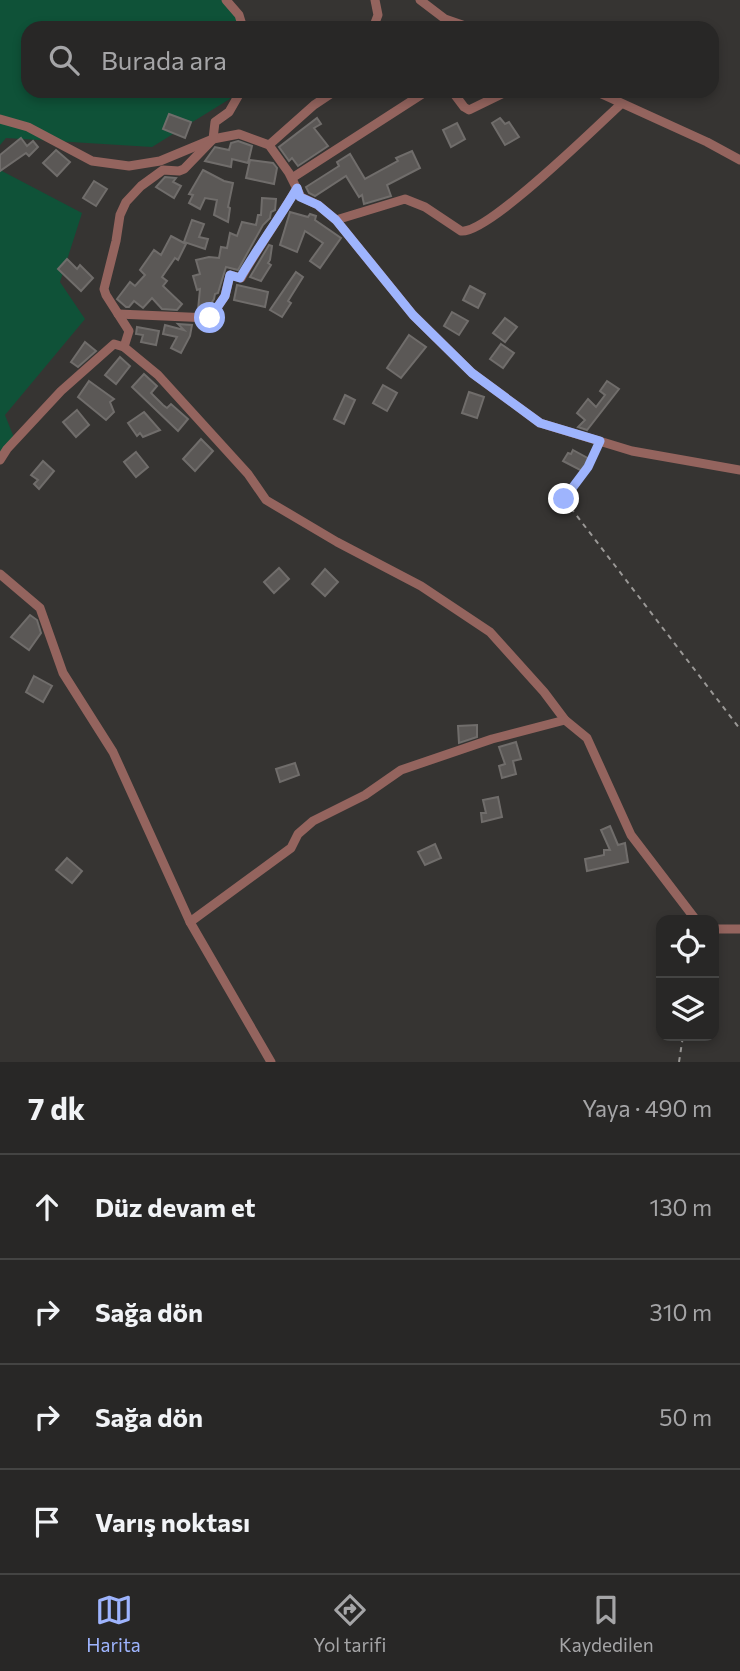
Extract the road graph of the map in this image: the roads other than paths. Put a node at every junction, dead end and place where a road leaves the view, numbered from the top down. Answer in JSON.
{"nodes":[{"id":1,"x":242,"y":0,"type":"edge"},
{"id":2,"x":375,"y":0,"type":"edge"},
{"id":3,"x":420,"y":0,"type":"edge"},
{"id":4,"x":230,"y":3,"type":"edge"},
{"id":5,"x":239,"y":21,"type":"edge"},
{"id":6,"x":376,"y":21,"type":"edge"},
{"id":7,"x":451,"y":21,"type":"edge"},
{"id":8,"x":237,"y":98,"type":"edge"},
{"id":9,"x":324,"y":98,"type":"edge"},
{"id":10,"x":415,"y":98,"type":"edge"},
{"id":11,"x":457,"y":98,"type":"edge"},
{"id":12,"x":494,"y":98,"type":"edge"},
{"id":13,"x":609,"y":98,"type":"edge"},
{"id":14,"x":621,"y":104,"type":"junction"},
{"id":15,"x":0,"y":119,"type":"edge"},
{"id":16,"x":213,"y":139,"type":"junction"},
{"id":17,"x":269,"y":145,"type":"junction"},
{"id":18,"x":740,"y":160,"type":"edge"},
{"id":19,"x":292,"y":178,"type":"junction"},
{"id":20,"x":297,"y":188,"type":"junction"},
{"id":21,"x":336,"y":220,"type":"junction"},
{"id":22,"x":118,"y":314,"type":"junction"},
{"id":23,"x":124,"y":347,"type":"junction"},
{"id":24,"x":0,"y":460,"type":"edge"},
{"id":25,"x":739,"y":473,"type":"edge"},
{"id":26,"x":0,"y":574,"type":"edge"},
{"id":27,"x":565,"y":720,"type":"junction"},
{"id":28,"x":692,"y":915,"type":"edge"},
{"id":29,"x":190,"y":922,"type":"junction"},
{"id":30,"x":719,"y":929,"type":"edge"},
{"id":31,"x":740,"y":929,"type":"edge"},
{"id":32,"x":271,"y":1062,"type":"edge"}],
"edges":[{"from":1,"to":4,"type":"street"},
{"from":2,"to":6,"type":"street"},
{"from":3,"to":7,"type":"street"},
{"from":4,"to":5,"type":"street"},
{"from":8,"to":16,"type":"street"},
{"from":9,"to":17,"type":"street"},
{"from":10,"to":19,"type":"street"},
{"from":11,"to":12,"type":"street"},
{"from":13,"to":14,"type":"street"},
{"from":14,"to":18,"type":"street"},
{"from":14,"to":21,"type":"street"},
{"from":15,"to":16,"type":"street"},
{"from":16,"to":17,"type":"street"},
{"from":16,"to":22,"type":"street"},
{"from":17,"to":19,"type":"street"},
{"from":19,"to":20,"type":"street"},
{"from":20,"to":21,"type":"street"},
{"from":20,"to":22,"type":"street"},
{"from":21,"to":25,"type":"street"},
{"from":22,"to":23,"type":"street"},
{"from":23,"to":24,"type":"street"},
{"from":23,"to":27,"type":"street"},
{"from":26,"to":29,"type":"street"},
{"from":27,"to":28,"type":"street"},
{"from":27,"to":29,"type":"street"},
{"from":29,"to":32,"type":"street"},
{"from":30,"to":31,"type":"street"}]}
